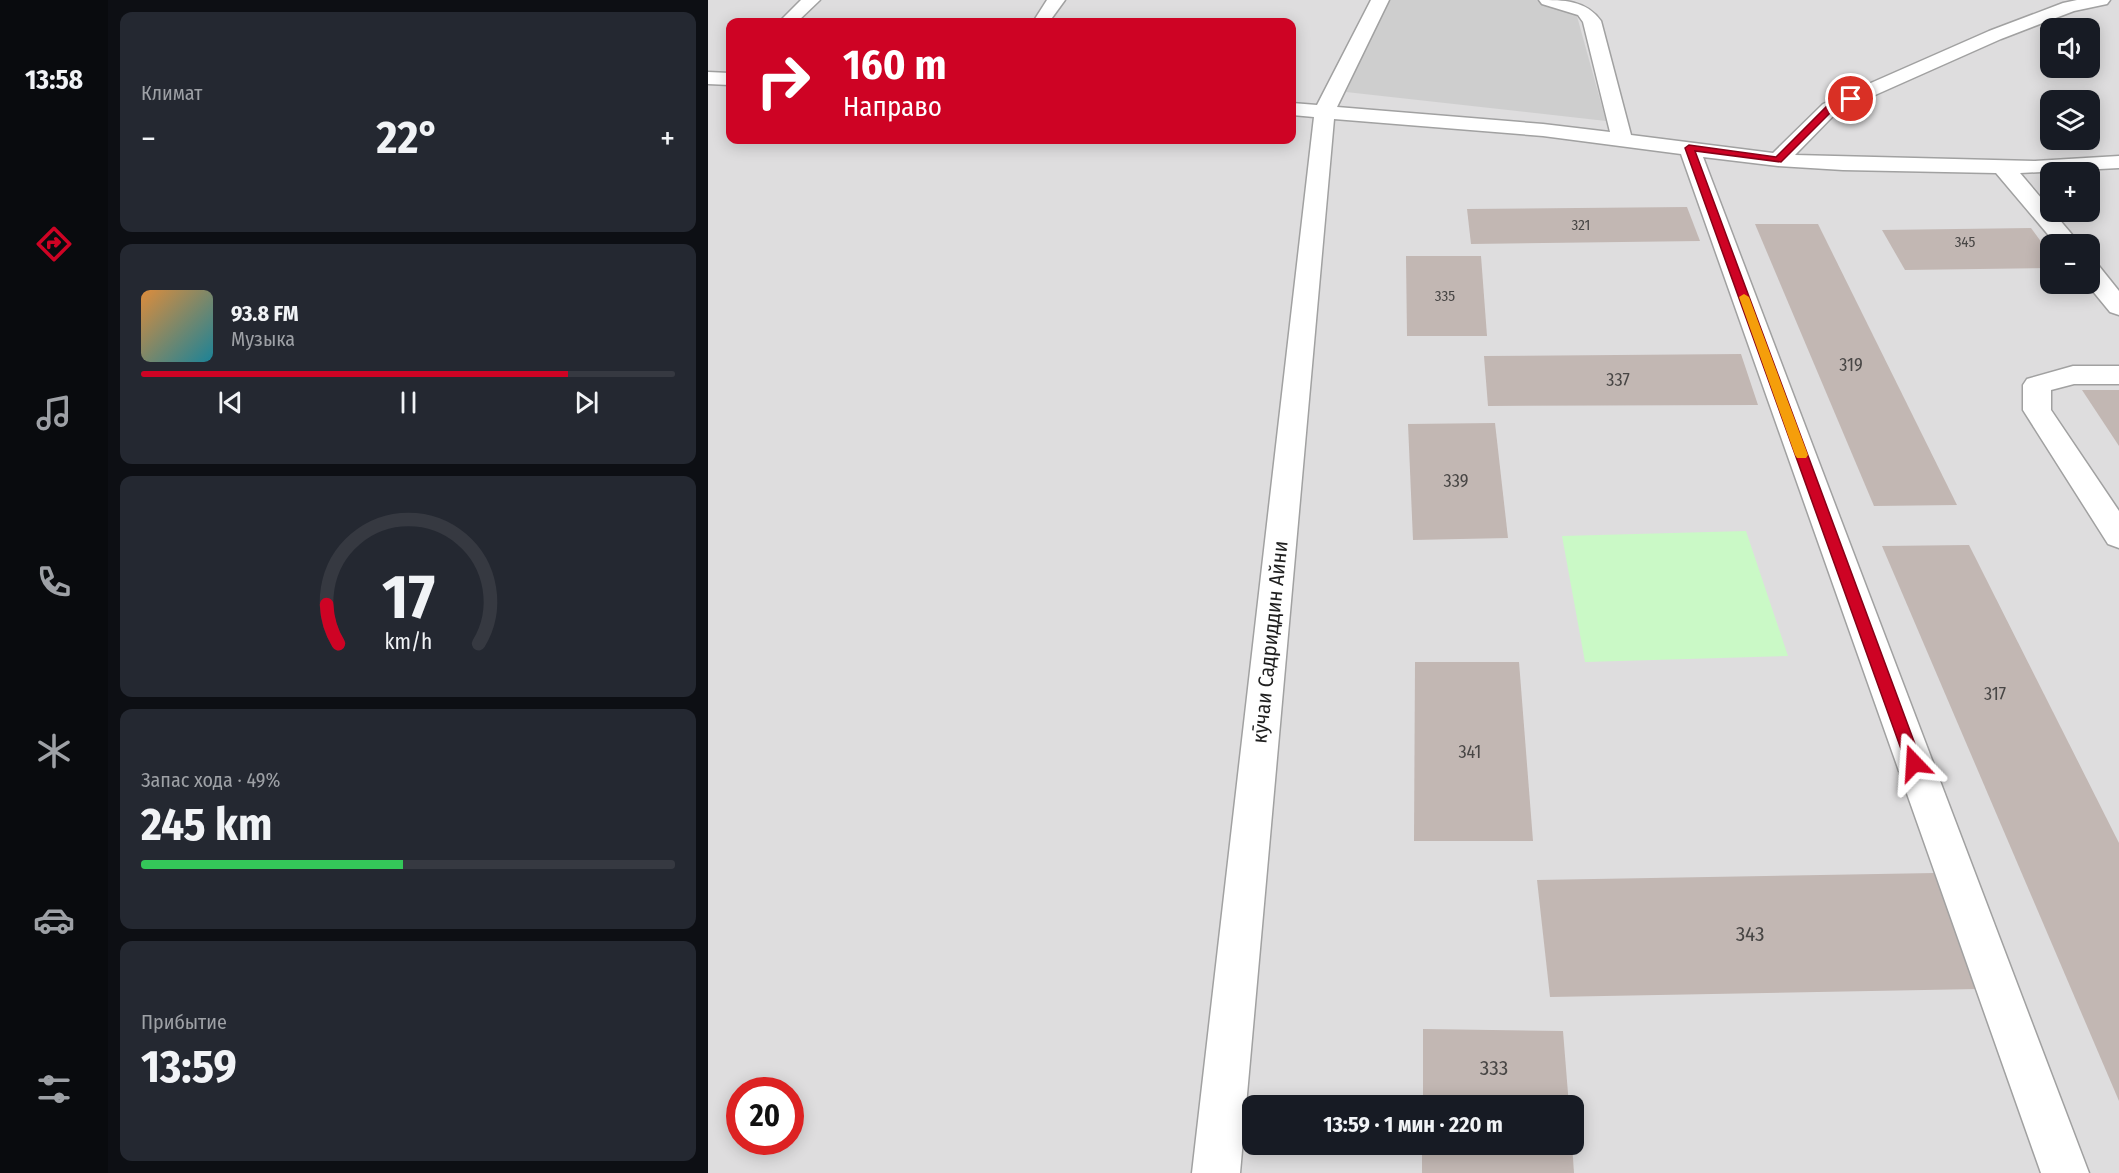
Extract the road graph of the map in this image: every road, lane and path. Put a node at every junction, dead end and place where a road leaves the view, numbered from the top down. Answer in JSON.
{"nodes":[{"id":1,"x":811,"y":0,"type":"edge"},
{"id":2,"x":1056,"y":0,"type":"edge"},
{"id":3,"x":1380,"y":0,"type":"edge"},
{"id":4,"x":1548,"y":0,"type":"edge"},
{"id":5,"x":2101,"y":0,"type":"edge"},
{"id":6,"x":791,"y":18,"type":"edge"},
{"id":7,"x":1044,"y":18,"type":"edge"},
{"id":8,"x":1296,"y":109,"type":"edge"},
{"id":9,"x":1325,"y":110,"type":"junction"},
{"id":10,"x":1622,"y":139,"type":"junction"},
{"id":11,"x":1689,"y":148,"type":"junction"},
{"id":12,"x":1778,"y":160,"type":"junction"},
{"id":13,"x":2119,"y":162,"type":"edge"},
{"id":14,"x":2003,"y":167,"type":"junction"},
{"id":15,"x":2059,"y":234,"type":"edge"},
{"id":16,"x":2100,"y":283,"type":"edge"},
{"id":17,"x":2119,"y":307,"type":"edge"},
{"id":18,"x":2119,"y":375,"type":"edge"},
{"id":19,"x":2119,"y":536,"type":"edge"},
{"id":20,"x":1216,"y":1173,"type":"edge"},
{"id":21,"x":2065,"y":1173,"type":"edge"}],
"edges":[{"from":1,"to":6,"type":"street"},
{"from":2,"to":7,"type":"street"},
{"from":3,"to":9,"type":"street"},
{"from":4,"to":10,"type":"street"},
{"from":5,"to":12,"type":"street"},
{"from":8,"to":9,"type":"street"},
{"from":9,"to":10,"type":"street"},
{"from":9,"to":20,"type":"street","name":"кӯчаи Садриддин Айни"},
{"from":10,"to":11,"type":"street"},
{"from":11,"to":12,"type":"street"},
{"from":11,"to":21,"type":"street"},
{"from":12,"to":14,"type":"street"},
{"from":13,"to":14,"type":"street"},
{"from":14,"to":15,"type":"street"},
{"from":16,"to":17,"type":"street"},
{"from":18,"to":19,"type":"street"}]}
